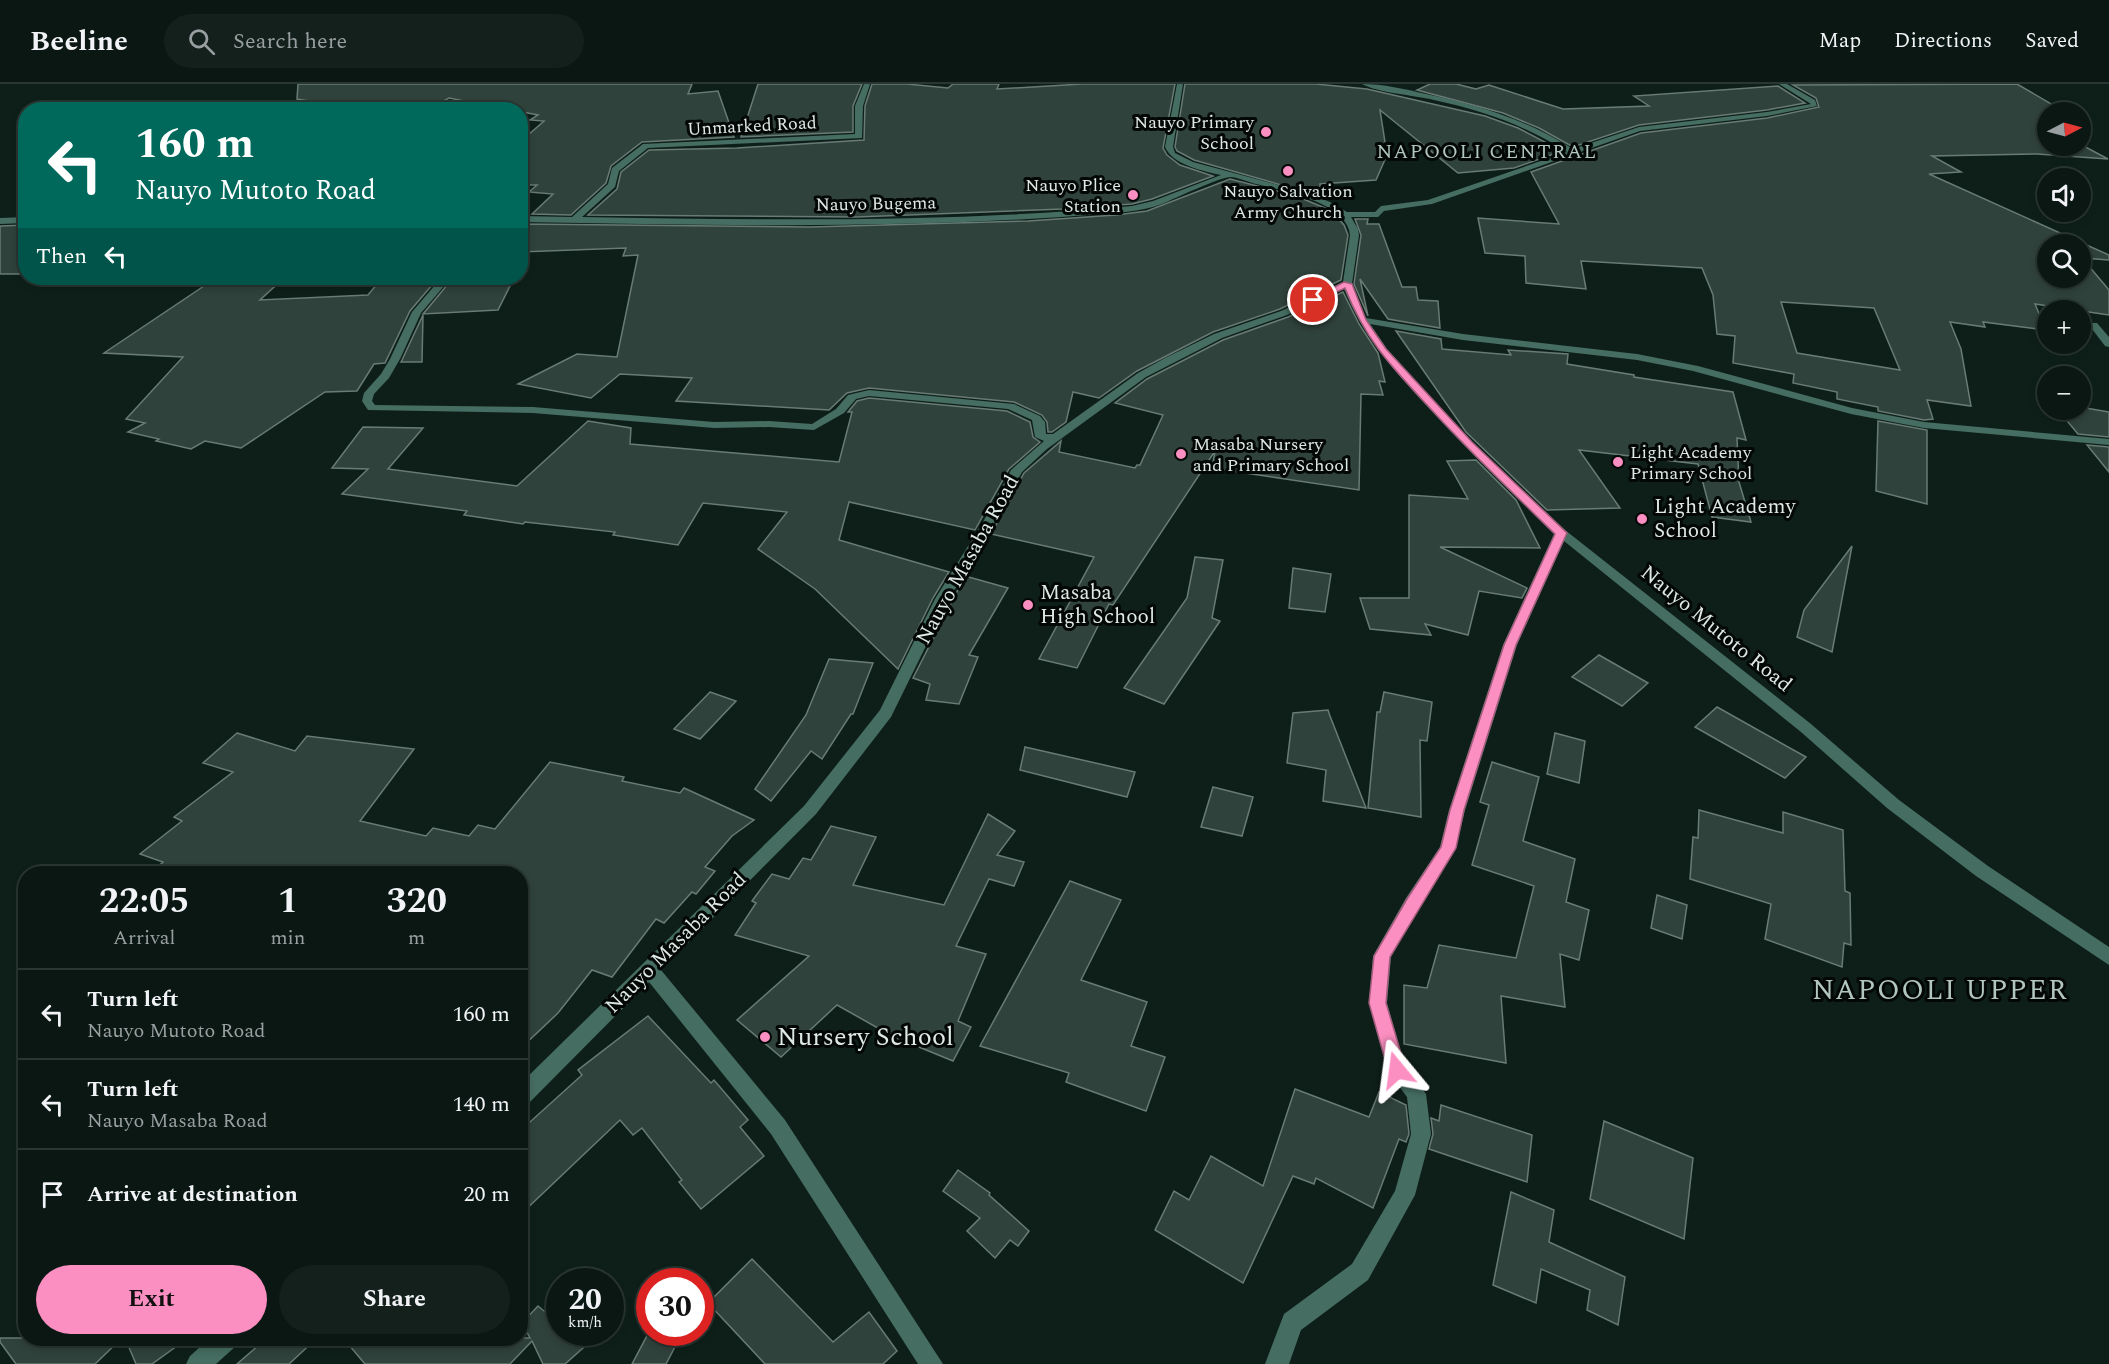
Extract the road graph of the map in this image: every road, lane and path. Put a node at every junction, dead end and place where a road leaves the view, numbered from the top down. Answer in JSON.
{"nodes":[{"id":1,"x":867,"y":84,"type":"edge"},
{"id":2,"x":1180,"y":84,"type":"edge"},
{"id":3,"x":1365,"y":84,"type":"edge"},
{"id":4,"x":1782,"y":84,"type":"edge"},
{"id":5,"x":1571,"y":151,"type":"junction"},
{"id":6,"x":1226,"y":176,"type":"junction"},
{"id":7,"x":1345,"y":215,"type":"junction"},
{"id":8,"x":528,"y":219,"type":"edge"},
{"id":9,"x":575,"y":219,"type":"junction"},
{"id":10,"x":18,"y":220,"type":"edge"},
{"id":11,"x":0,"y":221,"type":"edge"},
{"id":12,"x":1347,"y":284,"type":"junction"},
{"id":13,"x":440,"y":285,"type":"edge"},
{"id":14,"x":1362,"y":320,"type":"junction"},
{"id":15,"x":2094,"y":325,"type":"dead end"},
{"id":16,"x":2109,"y":344,"type":"edge"},
{"id":17,"x":1056,"y":438,"type":"junction"},
{"id":18,"x":2109,"y":442,"type":"edge"},
{"id":19,"x":1561,"y":533,"type":"junction"},
{"id":20,"x":2109,"y":957,"type":"edge"},
{"id":21,"x":651,"y":971,"type":"junction"},
{"id":22,"x":528,"y":1090,"type":"edge"},
{"id":23,"x":219,"y":1346,"type":"edge"},
{"id":24,"x":198,"y":1364,"type":"edge"},
{"id":25,"x":931,"y":1364,"type":"edge"},
{"id":26,"x":1277,"y":1364,"type":"edge"}],
"edges":[{"from":1,"to":9,"type":"street","name":"Unmarked Road"},
{"from":2,"to":6,"type":"street"},
{"from":3,"to":5,"type":"street"},
{"from":4,"to":5,"type":"street"},
{"from":5,"to":7,"type":"street"},
{"from":6,"to":7,"type":"street"},
{"from":6,"to":9,"type":"street","name":"Nauyo Bugema"},
{"from":7,"to":12,"type":"street"},
{"from":8,"to":9,"type":"street","name":"Nauyo Bugema"},
{"from":10,"to":11,"type":"street"},
{"from":12,"to":14,"type":"street","name":"Nauyo Mutoto Road"},
{"from":12,"to":17,"type":"street","name":"Nauyo Masaba Road"},
{"from":13,"to":17,"type":"street"},
{"from":14,"to":18,"type":"street"},
{"from":14,"to":19,"type":"street","name":"Nauyo Mutoto Road"},
{"from":15,"to":16,"type":"street"},
{"from":17,"to":21,"type":"street","name":"Nauyo Masaba Road"},
{"from":19,"to":20,"type":"street","name":"Nauyo Mutoto Road"},
{"from":19,"to":26,"type":"street"},
{"from":21,"to":22,"type":"street","name":"Nauyo Masaba Road"},
{"from":21,"to":25,"type":"street"},
{"from":23,"to":24,"type":"street"}]}
